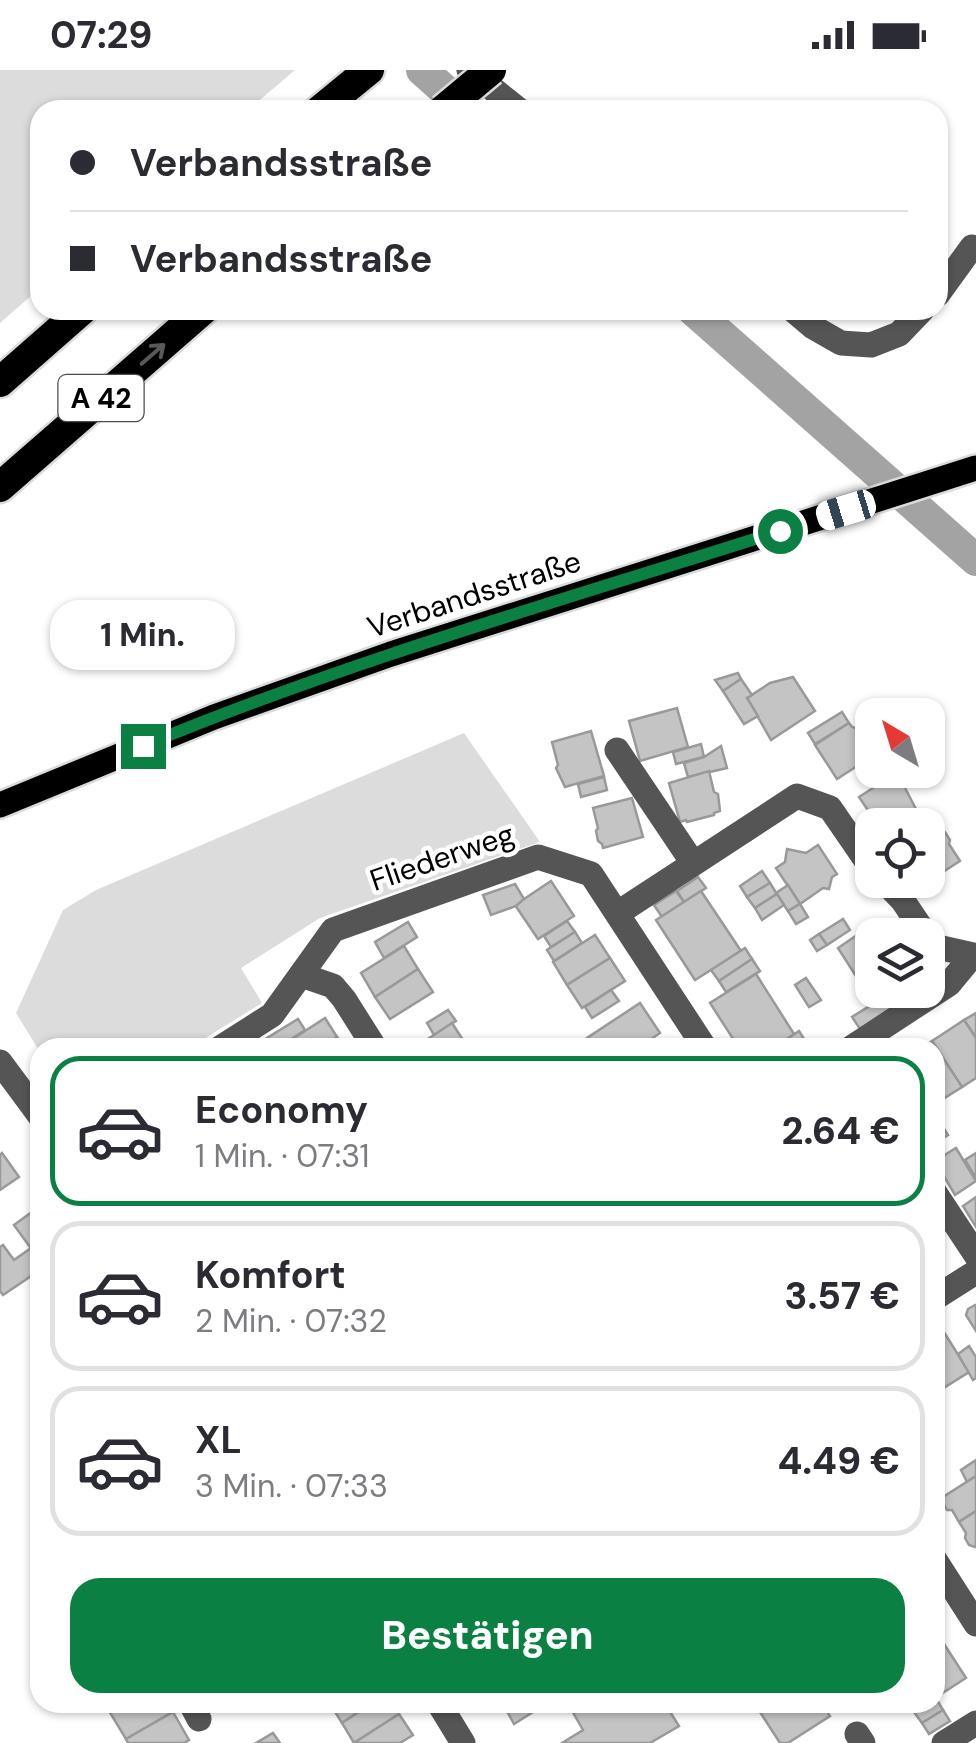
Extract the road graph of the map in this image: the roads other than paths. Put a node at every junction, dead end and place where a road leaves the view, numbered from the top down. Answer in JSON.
{"nodes":[{"id":1,"x":369,"y":70,"type":"edge"},
{"id":2,"x":469,"y":70,"type":"edge"},
{"id":3,"x":492,"y":70,"type":"edge"},
{"id":4,"x":332,"y":100,"type":"edge"},
{"id":5,"x":455,"y":100,"type":"edge"},
{"id":6,"x":506,"y":100,"type":"edge"},
{"id":7,"x":975,"y":245,"type":"edge"},
{"id":8,"x":948,"y":281,"type":"edge"},
{"id":9,"x":71,"y":320,"type":"edge"},
{"id":10,"x":192,"y":320,"type":"edge"},
{"id":11,"x":805,"y":320,"type":"edge"},
{"id":12,"x":913,"y":320,"type":"edge"},
{"id":13,"x":0,"y":382,"type":"edge"},
{"id":14,"x":967,"y":471,"type":"edge"},
{"id":15,"x":0,"y":487,"type":"edge"},
{"id":16,"x":618,"y":750,"type":"dead end"},
{"id":17,"x":0,"y":805,"type":"edge"},
{"id":18,"x":855,"y":844,"type":"edge"},
{"id":19,"x":693,"y":863,"type":"junction"},
{"id":20,"x":618,"y":913,"type":"junction"},
{"id":21,"x":945,"y":949,"type":"edge"},
{"id":22,"x":301,"y":975,"type":"junction"},
{"id":23,"x":945,"y":987,"type":"edge"},
{"id":24,"x":912,"y":1008,"type":"edge"},
{"id":25,"x":236,"y":1038,"type":"edge"},
{"id":26,"x":369,"y":1038,"type":"edge"},
{"id":27,"x":699,"y":1038,"type":"edge"},
{"id":28,"x":866,"y":1038,"type":"edge"},
{"id":29,"x":0,"y":1062,"type":"edge"},
{"id":30,"x":30,"y":1102,"type":"edge"},
{"id":31,"x":945,"y":1208,"type":"edge"},
{"id":32,"x":976,"y":1256,"type":"edge"},
{"id":33,"x":976,"y":1272,"type":"edge"},
{"id":34,"x":945,"y":1292,"type":"edge"},
{"id":35,"x":945,"y":1576,"type":"edge"},
{"id":36,"x":976,"y":1624,"type":"edge"},
{"id":37,"x":445,"y":1713,"type":"edge"},
{"id":38,"x":976,"y":1723,"type":"edge"},
{"id":39,"x":463,"y":1743,"type":"edge"},
{"id":40,"x":944,"y":1743,"type":"edge"}],
"edges":[{"from":1,"to":4,"type":"highway"},
{"from":2,"to":6,"type":"street"},
{"from":3,"to":5,"type":"highway","bridge":true},
{"from":7,"to":8,"type":"street"},
{"from":9,"to":13,"type":"highway","number":"A 42"},
{"from":15,"to":10,"type":"highway","number":"A 42","one_way":true},
{"from":11,"to":12,"type":"street"},
{"from":14,"to":17,"type":"main road","name":"Verbandsstraße"},
{"from":16,"to":19,"type":"street"},
{"from":18,"to":19,"type":"street"},
{"from":19,"to":20,"type":"street"},
{"from":20,"to":22,"type":"street","name":"Fliederweg"},
{"from":20,"to":27,"type":"street","name":"Fliederweg"},
{"from":21,"to":23,"type":"street"},
{"from":22,"to":25,"type":"street","name":"Fliederweg"},
{"from":22,"to":26,"type":"street"},
{"from":24,"to":28,"type":"street"},
{"from":29,"to":30,"type":"street"},
{"from":31,"to":32,"type":"street"},
{"from":33,"to":34,"type":"street"},
{"from":35,"to":36,"type":"street"},
{"from":37,"to":39,"type":"street"},
{"from":38,"to":40,"type":"street"}]}
